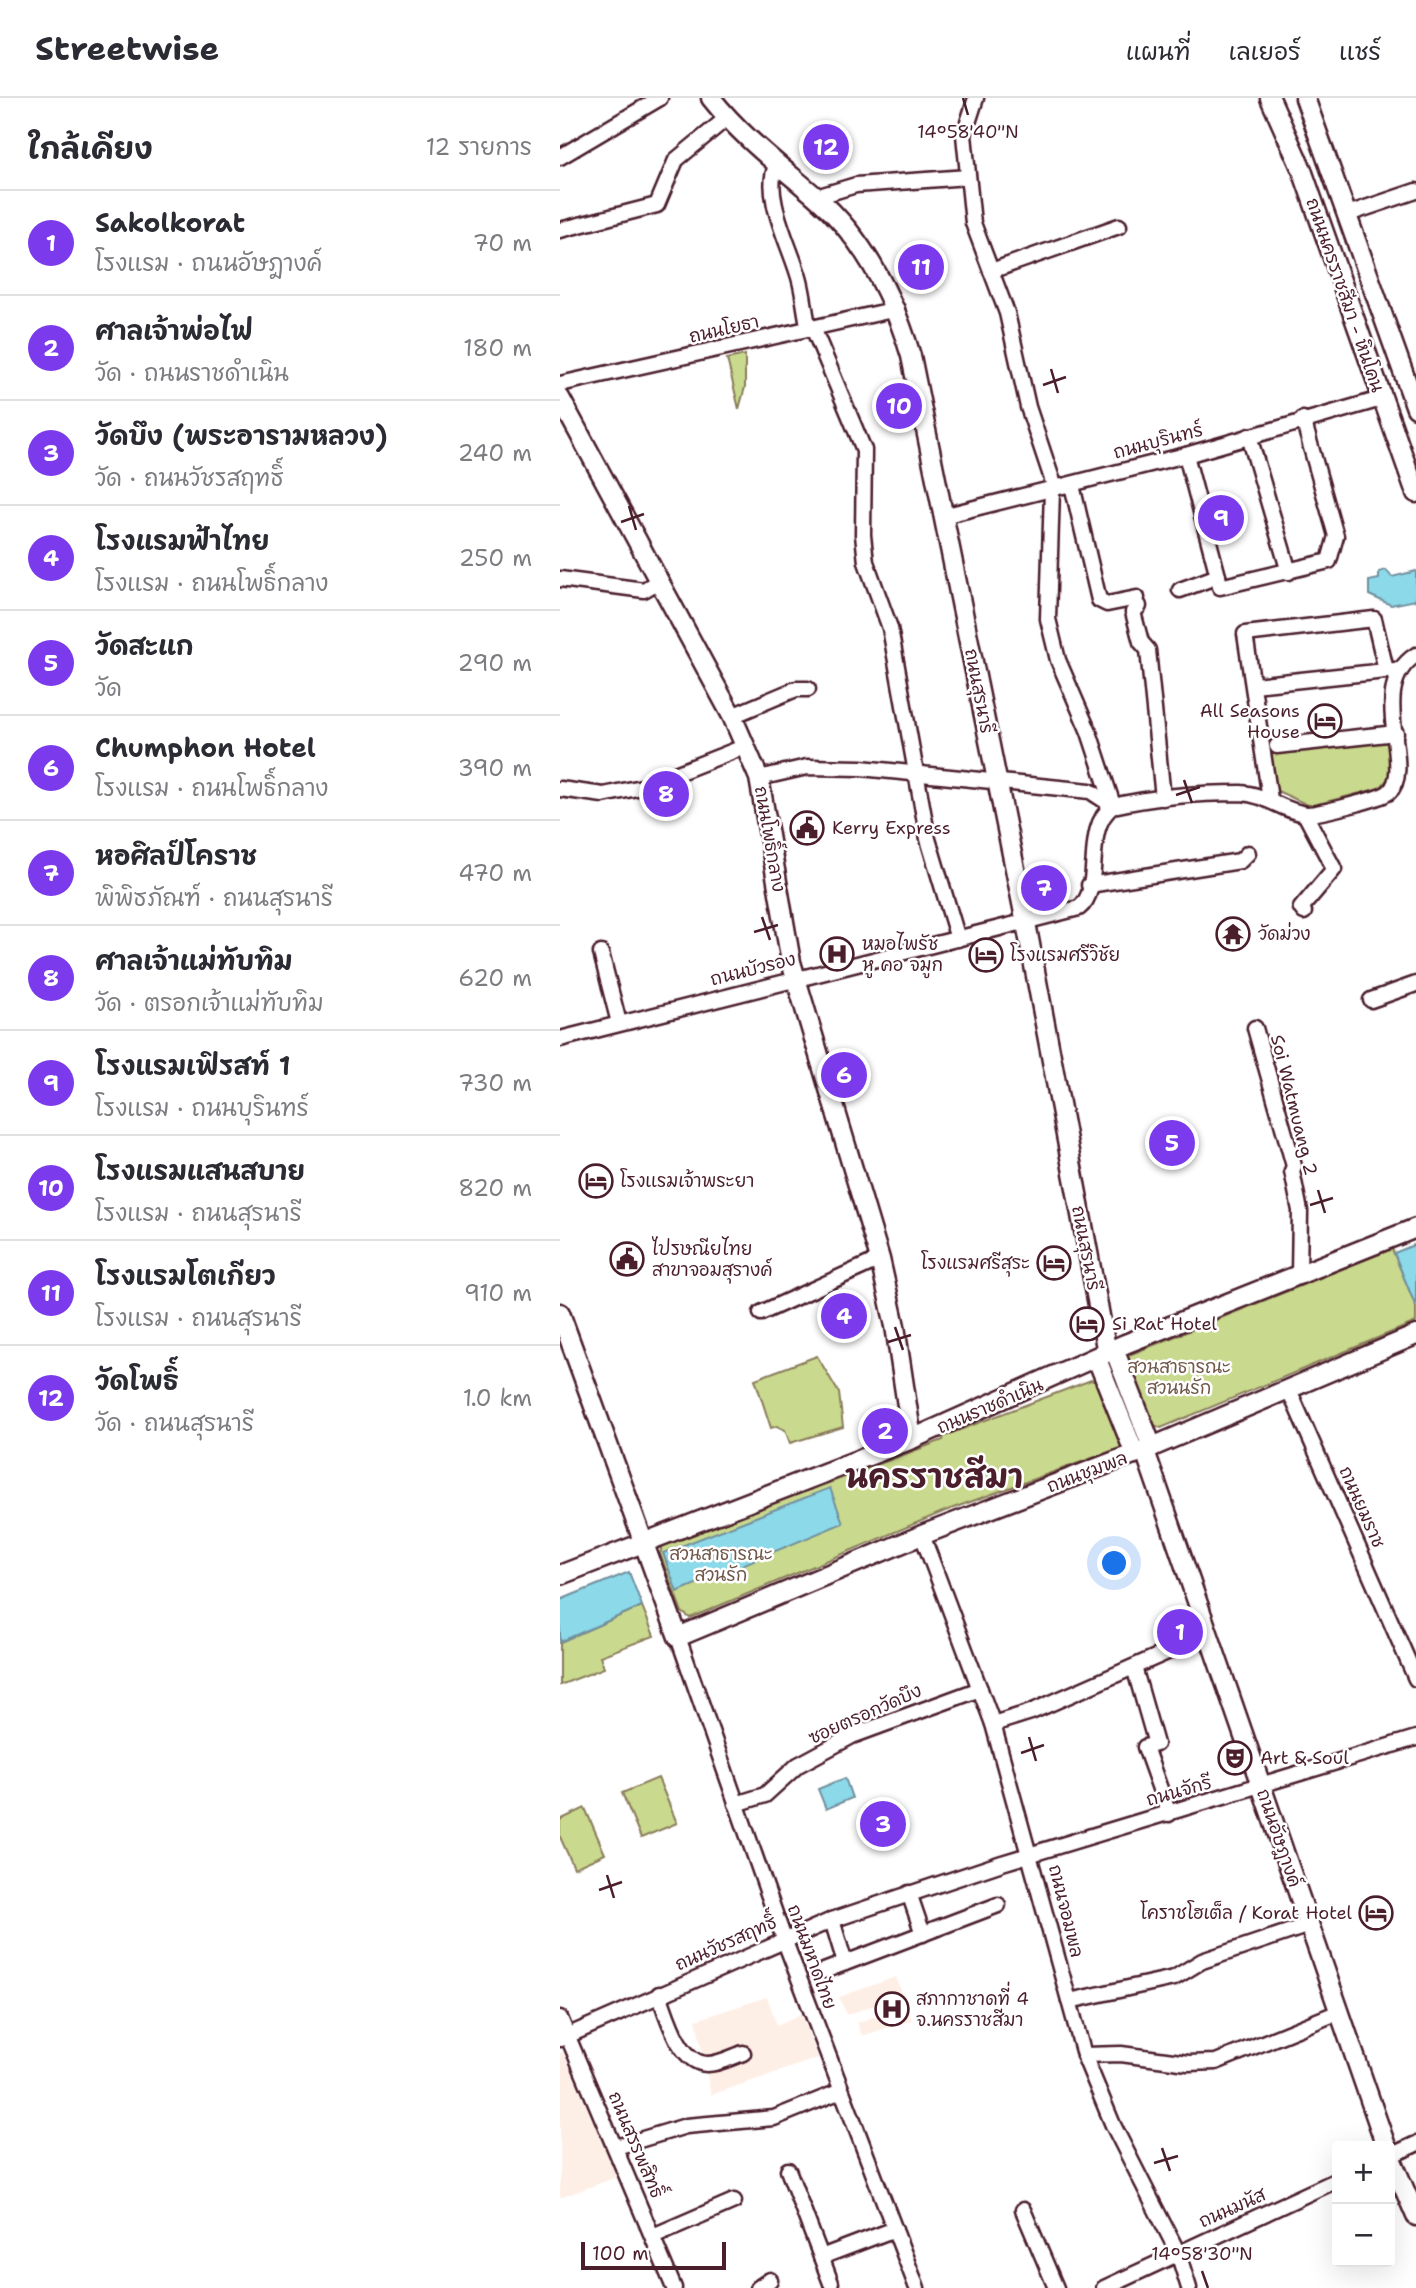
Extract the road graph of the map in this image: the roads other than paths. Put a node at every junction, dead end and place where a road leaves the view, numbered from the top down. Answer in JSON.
{"nodes":[{"id":1,"x":660,"y":98,"type":"edge"},
{"id":2,"x":711,"y":98,"type":"edge"},
{"id":3,"x":1270,"y":98,"type":"edge"},
{"id":4,"x":1305,"y":98,"type":"edge"},
{"id":5,"x":978,"y":99,"type":"edge"},
{"id":6,"x":728,"y":117,"type":"junction"},
{"id":7,"x":560,"y":157,"type":"edge"},
{"id":8,"x":776,"y":166,"type":"junction"},
{"id":9,"x":968,"y":177,"type":"junction"},
{"id":10,"x":1416,"y":191,"type":"edge"},
{"id":11,"x":816,"y":197,"type":"junction"},
{"id":12,"x":1348,"y":214,"type":"junction"},
{"id":13,"x":1119,"y":226,"type":"dead end"},
{"id":14,"x":560,"y":230,"type":"edge"},
{"id":15,"x":991,"y":271,"type":"junction"},
{"id":16,"x":897,"y":309,"type":"junction"},
{"id":17,"x":811,"y":329,"type":"junction"},
{"id":18,"x":560,"y":384,"type":"edge"},
{"id":19,"x":1410,"y":389,"type":"junction"},
{"id":20,"x":560,"y":398,"type":"edge"},
{"id":21,"x":1381,"y":399,"type":"junction"},
{"id":22,"x":1416,"y":408,"type":"edge"},
{"id":23,"x":1303,"y":419,"type":"junction"},
{"id":24,"x":1249,"y":436,"type":"junction"},
{"id":25,"x":1186,"y":454,"type":"junction"},
{"id":26,"x":1072,"y":485,"type":"junction"},
{"id":27,"x":1054,"y":489,"type":"junction"},
{"id":28,"x":1416,"y":493,"type":"edge"},
{"id":29,"x":943,"y":516,"type":"junction"},
{"id":30,"x":1289,"y":572,"type":"junction"},
{"id":31,"x":1217,"y":576,"type":"junction"},
{"id":32,"x":560,"y":579,"type":"edge"},
{"id":33,"x":657,"y":582,"type":"junction"},
{"id":34,"x":1180,"y":590,"type":"dead end"},
{"id":35,"x":1416,"y":655,"type":"edge"},
{"id":36,"x":1392,"y":670,"type":"junction"},
{"id":37,"x":1254,"y":685,"type":"junction"},
{"id":38,"x":808,"y":690,"type":"dead end"},
{"id":39,"x":732,"y":716,"type":"junction"},
{"id":40,"x":1396,"y":733,"type":"junction"},
{"id":41,"x":746,"y":746,"type":"junction"},
{"id":42,"x":1277,"y":746,"type":"dead end"},
{"id":43,"x":916,"y":772,"type":"junction"},
{"id":44,"x":759,"y":778,"type":"junction"},
{"id":45,"x":997,"y":780,"type":"junction"},
{"id":46,"x":560,"y":789,"type":"edge"},
{"id":47,"x":1163,"y":798,"type":"junction"},
{"id":48,"x":1269,"y":799,"type":"junction"},
{"id":49,"x":1113,"y":806,"type":"junction"},
{"id":50,"x":1305,"y":814,"type":"junction"},
{"id":51,"x":1248,"y":853,"type":"dead end"},
{"id":52,"x":1089,"y":885,"type":"junction"},
{"id":53,"x":1304,"y":912,"type":"dead end"},
{"id":54,"x":1026,"y":923,"type":"junction"},
{"id":55,"x":958,"y":939,"type":"junction"},
{"id":56,"x":601,"y":953,"type":"dead end"},
{"id":57,"x":795,"y":979,"type":"junction"},
{"id":58,"x":1416,"y":984,"type":"edge"},
{"id":59,"x":1371,"y":1000,"type":"dead end"},
{"id":60,"x":620,"y":1023,"type":"junction"},
{"id":61,"x":1255,"y":1028,"type":"dead end"},
{"id":62,"x":561,"y":1036,"type":"edge"},
{"id":63,"x":1416,"y":1228,"type":"edge"},
{"id":64,"x":880,"y":1259,"type":"junction"},
{"id":65,"x":1299,"y":1275,"type":"junction"},
{"id":66,"x":761,"y":1313,"type":"dead end"},
{"id":67,"x":561,"y":1317,"type":"edge"},
{"id":68,"x":1416,"y":1335,"type":"edge"},
{"id":69,"x":1106,"y":1354,"type":"junction"},
{"id":70,"x":1289,"y":1390,"type":"junction"},
{"id":71,"x":912,"y":1439,"type":"junction"},
{"id":72,"x":1144,"y":1451,"type":"junction"},
{"id":73,"x":922,"y":1535,"type":"junction"},
{"id":74,"x":644,"y":1543,"type":"junction"},
{"id":75,"x":560,"y":1575,"type":"edge"},
{"id":76,"x":1208,"y":1634,"type":"junction"},
{"id":77,"x":678,"y":1637,"type":"junction"},
{"id":78,"x":1134,"y":1667,"type":"junction"},
{"id":79,"x":1416,"y":1679,"type":"edge"},
{"id":80,"x":980,"y":1689,"type":"junction"},
{"id":81,"x":993,"y":1724,"type":"junction"},
{"id":82,"x":1416,"y":1738,"type":"edge"},
{"id":83,"x":1262,"y":1787,"type":"junction"},
{"id":84,"x":736,"y":1804,"type":"junction"},
{"id":85,"x":1169,"y":1814,"type":"junction"},
{"id":86,"x":1031,"y":1854,"type":"junction"},
{"id":87,"x":909,"y":1893,"type":"junction"},
{"id":88,"x":998,"y":1905,"type":"dead end"},
{"id":89,"x":832,"y":1920,"type":"junction"},
{"id":90,"x":1309,"y":1925,"type":"junction"},
{"id":91,"x":923,"y":1934,"type":"junction"},
{"id":92,"x":784,"y":1938,"type":"junction"},
{"id":93,"x":845,"y":1963,"type":"junction"},
{"id":94,"x":824,"y":1971,"type":"dead end"},
{"id":95,"x":659,"y":1994,"type":"junction"},
{"id":96,"x":1069,"y":2001,"type":"junction"},
{"id":97,"x":1339,"y":2012,"type":"junction"},
{"id":98,"x":560,"y":2018,"type":"edge"},
{"id":99,"x":564,"y":2037,"type":"edge"},
{"id":100,"x":743,"y":2053,"type":"dead end"},
{"id":101,"x":1084,"y":2055,"type":"junction"},
{"id":102,"x":841,"y":2091,"type":"junction"},
{"id":103,"x":1384,"y":2141,"type":"edge"},
{"id":104,"x":1416,"y":2144,"type":"edge"},
{"id":105,"x":616,"y":2147,"type":"junction"},
{"id":106,"x":1395,"y":2154,"type":"edge"},
{"id":107,"x":1395,"y":2168,"type":"edge"},
{"id":108,"x":788,"y":2170,"type":"dead end"},
{"id":109,"x":1332,"y":2182,"type":"edge"},
{"id":110,"x":734,"y":2201,"type":"dead end"},
{"id":111,"x":1023,"y":2210,"type":"dead end"},
{"id":112,"x":1416,"y":2216,"type":"edge"},
{"id":113,"x":895,"y":2229,"type":"junction"},
{"id":114,"x":653,"y":2236,"type":"junction"},
{"id":115,"x":1178,"y":2253,"type":"junction"},
{"id":116,"x":821,"y":2257,"type":"junction"},
{"id":117,"x":831,"y":2283,"type":"dead end"},
{"id":118,"x":674,"y":2288,"type":"edge"},
{"id":119,"x":917,"y":2288,"type":"edge"},
{"id":120,"x":1056,"y":2288,"type":"edge"},
{"id":121,"x":1104,"y":2288,"type":"edge"},
{"id":122,"x":1189,"y":2288,"type":"edge"}],
"edges":[{"from":1,"to":7,"type":"street"},
{"from":2,"to":6,"type":"main road","name":"ถนนสุรนารี"},
{"from":3,"to":21,"type":"main road","name":"ถนนนครราชสีมา - หินโคน"},
{"from":4,"to":12,"type":"main road","name":"ถนนนครราชสีมา - หินโคน"},
{"from":5,"to":9,"type":"street"},
{"from":6,"to":8,"type":"main road","name":"ถนนสุรนารี"},
{"from":6,"to":14,"type":"street"},
{"from":8,"to":11,"type":"main road","name":"ถนนสุรนารี"},
{"from":8,"to":17,"type":"street"},
{"from":9,"to":11,"type":"street"},
{"from":9,"to":15,"type":"street"},
{"from":10,"to":12,"type":"street"},
{"from":11,"to":16,"type":"main road","name":"ถนนสุรนารี"},
{"from":12,"to":19,"type":"main road","name":"ถนนนครราชสีมา - หินโคน"},
{"from":13,"to":15,"type":"street"},
{"from":15,"to":27,"type":"street"},
{"from":16,"to":17,"type":"street","name":"ถนนโยธา"},
{"from":16,"to":29,"type":"main road","name":"ถนนสุรนารี"},
{"from":17,"to":18,"type":"street","name":"ถนนโยธา"},
{"from":17,"to":43,"type":"street"},
{"from":19,"to":21,"type":"main road"},
{"from":19,"to":22,"type":"main road","name":"ถนนนครราชสีมา - หินโคน"},
{"from":20,"to":33,"type":"main road","name":"ถนนโพธิ์กลาง"},
{"from":21,"to":23,"type":"street","name":"ถนนบุรินทร์"},
{"from":21,"to":28,"type":"main road","name":"ถนนนครราชสีมา - หินโคน"},
{"from":23,"to":24,"type":"street","name":"ถนนบุรินทร์"},
{"from":23,"to":30,"type":"street"},
{"from":24,"to":25,"type":"street","name":"ถนนบุรินทร์"},
{"from":24,"to":30,"type":"street"},
{"from":25,"to":26,"type":"street","name":"ถนนบุรินทร์"},
{"from":25,"to":31,"type":"street"},
{"from":26,"to":27,"type":"street","name":"ถนนบุรินทร์"},
{"from":26,"to":47,"type":"street"},
{"from":27,"to":29,"type":"street","name":"ถนนบุรินทร์"},
{"from":27,"to":49,"type":"street"},
{"from":29,"to":45,"type":"main road","name":"ถนนสุรนารี"},
{"from":30,"to":31,"type":"street"},
{"from":31,"to":34,"type":"street"},
{"from":32,"to":33,"type":"street"},
{"from":33,"to":39,"type":"main road","name":"ถนนโพธิ์กลาง"},
{"from":35,"to":36,"type":"street"},
{"from":36,"to":37,"type":"street"},
{"from":36,"to":37,"type":"street"},
{"from":36,"to":40,"type":"street"},
{"from":37,"to":48,"type":"street"},
{"from":38,"to":39,"type":"street"},
{"from":39,"to":41,"type":"main road","name":"ถนนโพธิ์กลาง"},
{"from":40,"to":42,"type":"street"},
{"from":40,"to":50,"type":"street"},
{"from":41,"to":44,"type":"main road","name":"ถนนโพธิ์กลาง"},
{"from":41,"to":46,"type":"street"},
{"from":43,"to":44,"type":"street"},
{"from":43,"to":45,"type":"street"},
{"from":43,"to":55,"type":"street"},
{"from":44,"to":57,"type":"main road","name":"ถนนโพธิ์กลาง"},
{"from":45,"to":49,"type":"street"},
{"from":45,"to":54,"type":"main road","name":"ถนนสุรนารี"},
{"from":47,"to":48,"type":"street"},
{"from":47,"to":49,"type":"street"},
{"from":48,"to":50,"type":"street"},
{"from":49,"to":52,"type":"street","name":"ถนนบัวรอง"},
{"from":50,"to":53,"type":"street"},
{"from":51,"to":52,"type":"street"},
{"from":52,"to":54,"type":"street","name":"ถนนบัวรอง"},
{"from":54,"to":55,"type":"street","name":"ถนนบัวรอง"},
{"from":54,"to":69,"type":"main road","name":"ถนนสุรนารี"},
{"from":55,"to":57,"type":"street","name":"ถนนบัวรอง"},
{"from":56,"to":60,"type":"street"},
{"from":57,"to":60,"type":"street","name":"ถนนบัวรอง"},
{"from":57,"to":64,"type":"main road","name":"ถนนโพธิ์กลาง"},
{"from":58,"to":59,"type":"street"},
{"from":60,"to":62,"type":"street","name":"ถนนบัวรอง"},
{"from":61,"to":65,"type":"street","name":"Soi Watmuang 2"},
{"from":63,"to":65,"type":"main road","name":"ถนนราชดำเนิน"},
{"from":64,"to":66,"type":"street"},
{"from":64,"to":71,"type":"main road","name":"ถนนโพธิ์กลาง"},
{"from":65,"to":69,"type":"main road","name":"ถนนราชดำเนิน"},
{"from":67,"to":74,"type":"main road"},
{"from":68,"to":70,"type":"main road","name":"ถนนชุมพล"},
{"from":69,"to":71,"type":"main road","name":"ถนนราชดำเนิน"},
{"from":69,"to":72,"type":"main road","name":"ถนนสุรนารี"},
{"from":70,"to":72,"type":"main road","name":"ถนนชุมพล"},
{"from":70,"to":79,"type":"street","name":"ถนนยมราช"},
{"from":71,"to":74,"type":"main road","name":"ถนนราชดำเนิน"},
{"from":72,"to":73,"type":"main road","name":"ถนนชุมพล"},
{"from":72,"to":76,"type":"main road","name":"ถนนอัษฎางค์"},
{"from":73,"to":77,"type":"main road","name":"ถนนชุมพล"},
{"from":73,"to":80,"type":"street","name":"ถนนจอมพล"},
{"from":74,"to":75,"type":"main road","name":"ถนนราชดำเนิน"},
{"from":74,"to":77,"type":"main road"},
{"from":76,"to":78,"type":"street"},
{"from":76,"to":83,"type":"main road","name":"ถนนอัษฎางค์"},
{"from":77,"to":84,"type":"street","name":"ถนนมหาดไทย"},
{"from":78,"to":81,"type":"street"},
{"from":78,"to":85,"type":"street"},
{"from":80,"to":81,"type":"street","name":"ถนนจอมพล"},
{"from":80,"to":84,"type":"street","name":"ซอยตรอกวัดบึง"},
{"from":81,"to":86,"type":"street","name":"ถนนจอมพล"},
{"from":82,"to":83,"type":"street","name":"ถนนจักรี"},
{"from":83,"to":85,"type":"street","name":"ถนนจักรี"},
{"from":83,"to":90,"type":"main road","name":"ถนนอัษฎางค์"},
{"from":84,"to":92,"type":"street","name":"ถนนมหาดไทย"},
{"from":85,"to":86,"type":"street","name":"ถนนจักรี"},
{"from":86,"to":87,"type":"street","name":"ถนนวัชรสฤทธิ์"},
{"from":86,"to":96,"type":"street","name":"ถนนจอมพล"},
{"from":87,"to":89,"type":"street","name":"ถนนวัชรสฤทธิ์"},
{"from":87,"to":91,"type":"street"},
{"from":88,"to":91,"type":"street"},
{"from":89,"to":92,"type":"street","name":"ถนนวัชรสฤทธิ์"},
{"from":89,"to":93,"type":"street"},
{"from":90,"to":96,"type":"street"},
{"from":90,"to":97,"type":"main road","name":"ถนนอัษฎางค์"},
{"from":91,"to":93,"type":"street"},
{"from":92,"to":95,"type":"street","name":"ถนนวัชรสฤทธิ์"},
{"from":92,"to":102,"type":"street","name":"ถนนมหาดไทย"},
{"from":93,"to":94,"type":"street"},
{"from":95,"to":99,"type":"street","name":"ถนนวัชรสฤทธิ์"},
{"from":95,"to":100,"type":"street"},
{"from":96,"to":101,"type":"street","name":"ถนนจอมพล"},
{"from":97,"to":101,"type":"street"},
{"from":97,"to":103,"type":"main road","name":"ถนนอัษฎางค์"},
{"from":98,"to":99,"type":"street","name":"ถนนสรรพสิทธิ์"},
{"from":99,"to":105,"type":"street","name":"ถนนสรรพสิทธิ์"},
{"from":101,"to":115,"type":"street","name":"ถนนจอมพล"},
{"from":102,"to":105,"type":"street"},
{"from":102,"to":113,"type":"street","name":"ถนนมหาดไทย"},
{"from":104,"to":106,"type":"street"},
{"from":105,"to":114,"type":"street","name":"ถนนสรรพสิทธิ์"},
{"from":107,"to":112,"type":"main road"},
{"from":108,"to":116,"type":"street"},
{"from":109,"to":115,"type":"street","name":"ถนนมนัส"},
{"from":110,"to":114,"type":"street"},
{"from":111,"to":120,"type":"street"},
{"from":113,"to":116,"type":"street"},
{"from":113,"to":119,"type":"street","name":"ถนนมหาดไทย"},
{"from":114,"to":118,"type":"street","name":"ถนนสรรพสิทธิ์"},
{"from":115,"to":121,"type":"street","name":"ถนนมนัส"},
{"from":115,"to":122,"type":"street","name":"ถนนจอมพล"},
{"from":116,"to":117,"type":"street"}]}
